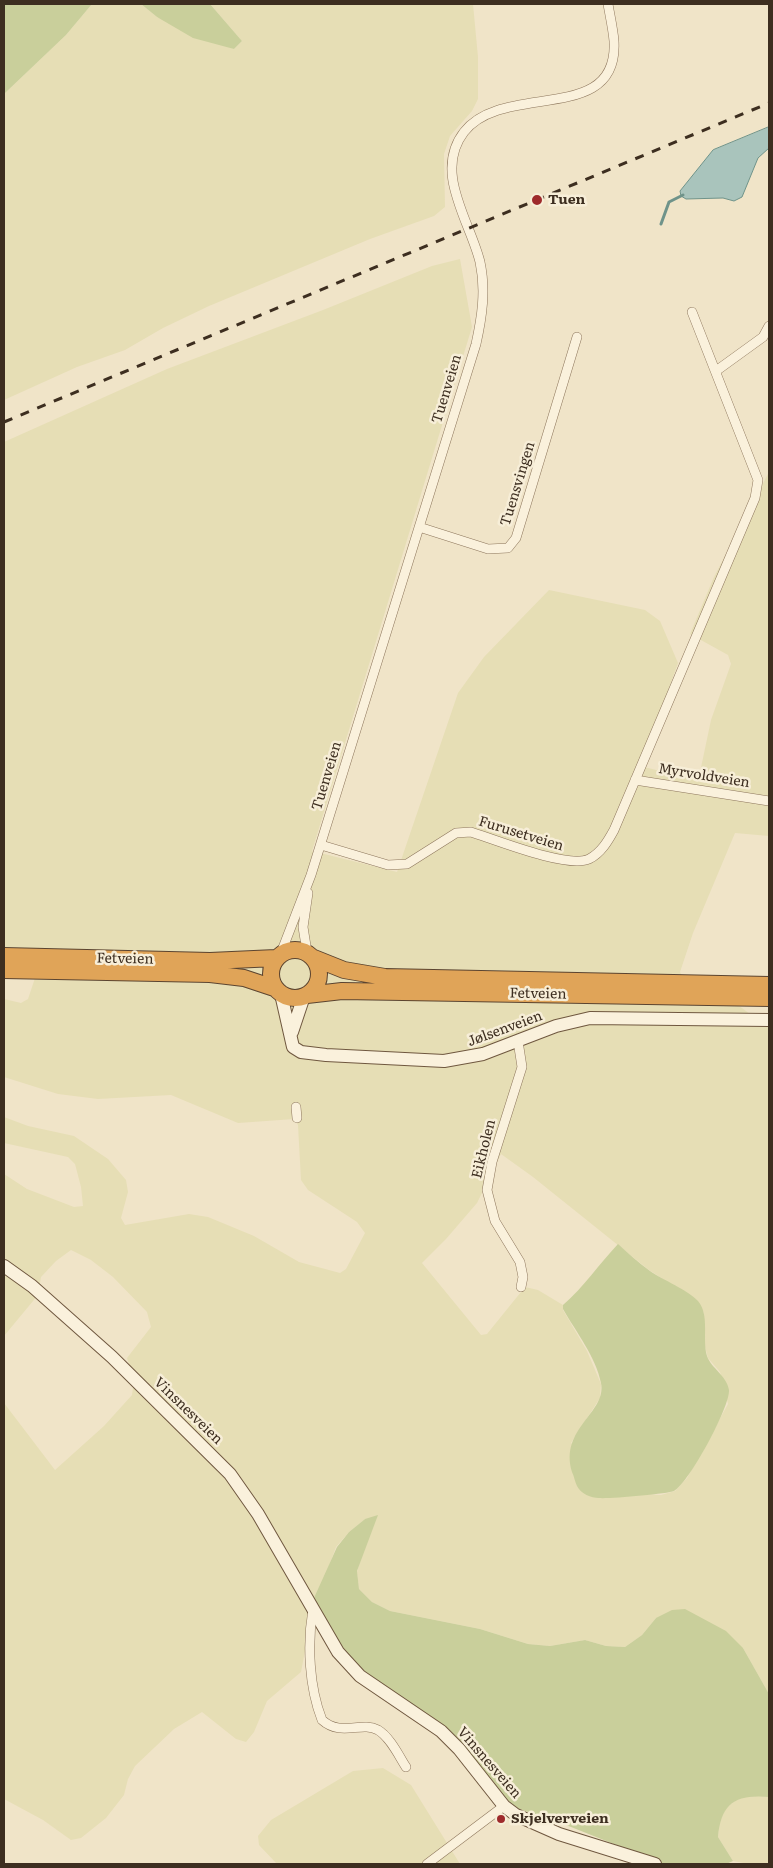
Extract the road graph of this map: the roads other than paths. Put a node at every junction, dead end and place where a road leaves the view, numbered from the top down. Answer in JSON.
{"nodes":[{"id":1,"x":608,"y":4,"type":"edge"},
{"id":2,"x":692,"y":312,"type":"dead end"},
{"id":3,"x":769,"y":326,"type":"edge"},
{"id":4,"x":577,"y":337,"type":"dead end"},
{"id":5,"x":716,"y":371,"type":"junction"},
{"id":6,"x":419,"y":528,"type":"junction"},
{"id":7,"x":635,"y":780,"type":"junction"},
{"id":8,"x":769,"y":801,"type":"edge"},
{"id":9,"x":320,"y":845,"type":"junction"},
{"id":10,"x":311,"y":875,"type":"junction"},
{"id":11,"x":310,"y":955,"type":"junction"},
{"id":12,"x":4,"y":956,"type":"edge"},
{"id":13,"x":278,"y":956,"type":"junction"},
{"id":14,"x":4,"y":970,"type":"edge"},
{"id":15,"x":769,"y":985,"type":"edge"},
{"id":16,"x":278,"y":991,"type":"junction"},
{"id":17,"x":305,"y":996,"type":"junction"},
{"id":18,"x":769,"y":998,"type":"edge"},
{"id":19,"x":769,"y":1020,"type":"edge"},
{"id":20,"x":290,"y":1036,"type":"junction"},
{"id":21,"x":518,"y":1041,"type":"junction"},
{"id":22,"x":296,"y":1107,"type":"dead end"},
{"id":23,"x":297,"y":1118,"type":"dead end"},
{"id":24,"x":4,"y":1266,"type":"edge"},
{"id":25,"x":521,"y":1287,"type":"dead end"},
{"id":26,"x":313,"y":1609,"type":"junction"},
{"id":27,"x":406,"y":1767,"type":"dead end"},
{"id":28,"x":504,"y":1806,"type":"junction"},
{"id":29,"x":426,"y":1864,"type":"edge"},
{"id":30,"x":655,"y":1864,"type":"edge"}],
"edges":[{"from":1,"to":6,"type":"street","name":"Tuenveien"},
{"from":2,"to":5,"type":"street","name":"Furusetveien"},
{"from":3,"to":5,"type":"street"},
{"from":4,"to":6,"type":"street","name":"Tuensvingen"},
{"from":5,"to":7,"type":"street","name":"Furusetveien"},
{"from":6,"to":9,"type":"street","name":"Tuenveien"},
{"from":7,"to":8,"type":"street","name":"Myrvoldveien"},
{"from":7,"to":9,"type":"street","name":"Furusetveien"},
{"from":9,"to":10,"type":"street","name":"Tuenveien"},
{"from":10,"to":11,"type":"street","name":"Tuenveien"},
{"from":10,"to":13,"type":"street","name":"Tuenveien"},
{"from":11,"to":13,"type":"highway"},
{"from":11,"to":15,"type":"highway","name":"Fetveien"},
{"from":11,"to":17,"type":"highway"},
{"from":12,"to":13,"type":"highway","name":"Fetveien"},
{"from":13,"to":16,"type":"highway"},
{"from":14,"to":16,"type":"highway","name":"Fetveien"},
{"from":16,"to":17,"type":"highway"},
{"from":16,"to":20,"type":"main road"},
{"from":17,"to":18,"type":"highway","name":"Fetveien"},
{"from":17,"to":20,"type":"main road"},
{"from":19,"to":21,"type":"main road","name":"Jølsenveien"},
{"from":20,"to":21,"type":"main road","name":"Jølsenveien"},
{"from":21,"to":25,"type":"street","name":"Eikholen"},
{"from":22,"to":23,"type":"street"},
{"from":24,"to":26,"type":"main road","name":"Vinsnesveien"},
{"from":26,"to":27,"type":"street"},
{"from":26,"to":28,"type":"main road","name":"Vinsnesveien"},
{"from":28,"to":29,"type":"street"},
{"from":28,"to":30,"type":"main road","name":"Vinsnesveien"}]}
